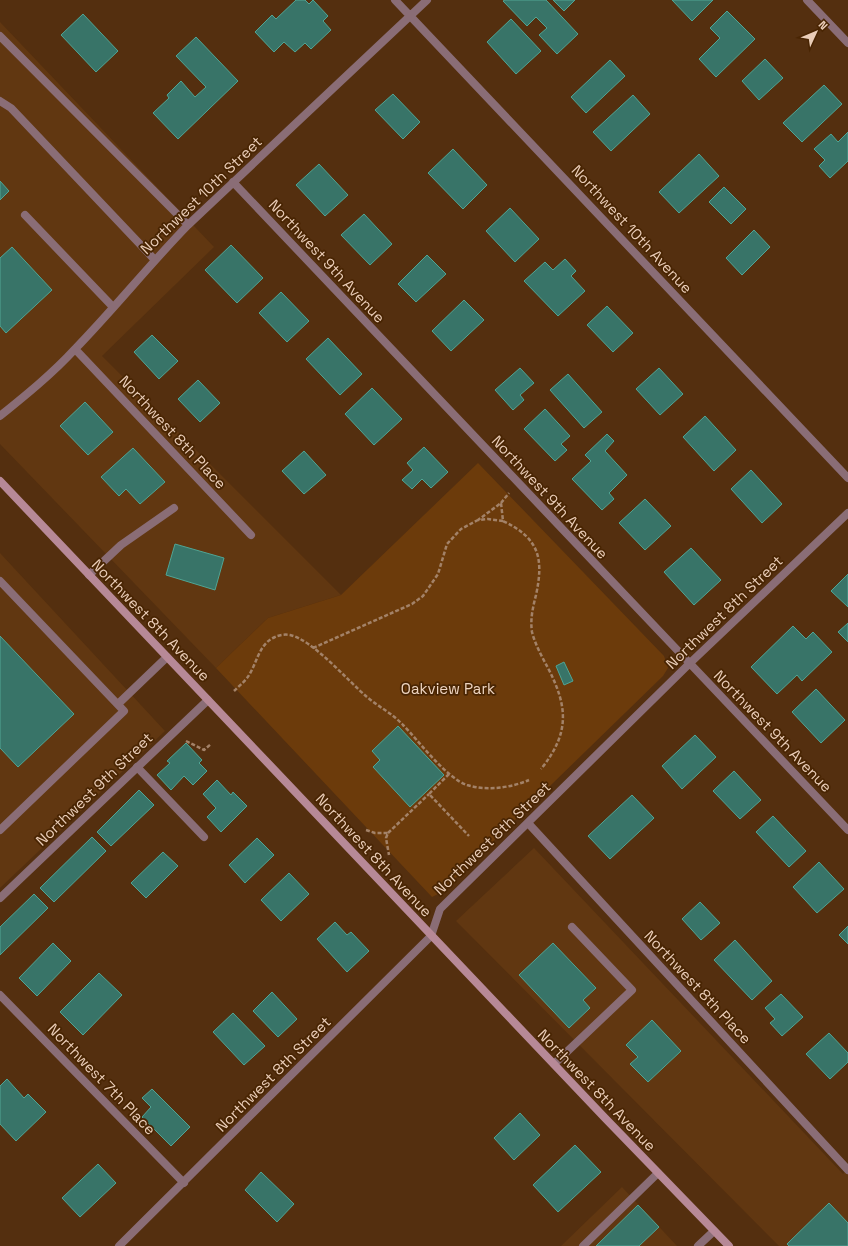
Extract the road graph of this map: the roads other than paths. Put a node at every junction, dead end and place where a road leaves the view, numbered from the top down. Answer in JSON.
{"nodes":[{"id":1,"x":396,"y":0,"type":"edge"},
{"id":2,"x":427,"y":0,"type":"edge"},
{"id":3,"x":807,"y":0,"type":"edge"},
{"id":4,"x":411,"y":16,"type":"junction"},
{"id":5,"x":0,"y":36,"type":"edge"},
{"id":6,"x":848,"y":43,"type":"edge"},
{"id":7,"x":0,"y":100,"type":"edge"},
{"id":8,"x":233,"y":182,"type":"junction"},
{"id":9,"x":24,"y":215,"type":"dead end"},
{"id":10,"x":188,"y":225,"type":"junction"},
{"id":11,"x":154,"y":259,"type":"junction"},
{"id":12,"x":113,"y":307,"type":"junction"},
{"id":13,"x":75,"y":349,"type":"junction"},
{"id":14,"x":0,"y":416,"type":"edge"},
{"id":15,"x":848,"y":478,"type":"edge"},
{"id":16,"x":0,"y":481,"type":"edge"},
{"id":17,"x":174,"y":508,"type":"dead end"},
{"id":18,"x":848,"y":512,"type":"edge"},
{"id":19,"x":251,"y":535,"type":"dead end"},
{"id":20,"x":90,"y":575,"type":"junction"},
{"id":21,"x":0,"y":580,"type":"edge"},
{"id":22,"x":167,"y":657,"type":"junction"},
{"id":23,"x":689,"y":664,"type":"junction"},
{"id":24,"x":208,"y":700,"type":"junction"},
{"id":25,"x":118,"y":704,"type":"junction"},
{"id":26,"x":137,"y":767,"type":"junction"},
{"id":27,"x":528,"y":823,"type":"junction"},
{"id":28,"x":0,"y":830,"type":"edge"},
{"id":29,"x":848,"y":830,"type":"edge"},
{"id":30,"x":204,"y":837,"type":"dead end"},
{"id":31,"x":0,"y":898,"type":"edge"},
{"id":32,"x":572,"y":927,"type":"dead end"},
{"id":33,"x":431,"y":936,"type":"junction"},
{"id":34,"x":0,"y":995,"type":"edge"},
{"id":35,"x":554,"y":1064,"type":"junction"},
{"id":36,"x":848,"y":1170,"type":"edge"},
{"id":37,"x":658,"y":1173,"type":"junction"},
{"id":38,"x":184,"y":1183,"type":"junction"},
{"id":39,"x":714,"y":1231,"type":"junction"},
{"id":40,"x":119,"y":1246,"type":"edge"},
{"id":41,"x":583,"y":1246,"type":"edge"},
{"id":42,"x":698,"y":1246,"type":"edge"},
{"id":43,"x":729,"y":1246,"type":"edge"}],
"edges":[{"from":1,"to":4,"type":"street","name":"Northwest 10th Avenue"},
{"from":2,"to":4,"type":"street","name":"Northwest 10th Street"},
{"from":3,"to":6,"type":"street"},
{"from":4,"to":8,"type":"street","name":"Northwest 10th Street"},
{"from":4,"to":15,"type":"street","name":"Northwest 10th Avenue"},
{"from":5,"to":10,"type":"street"},
{"from":7,"to":11,"type":"street"},
{"from":8,"to":10,"type":"street","name":"Northwest 10th Street"},
{"from":8,"to":23,"type":"street","name":"Northwest 9th Avenue"},
{"from":9,"to":12,"type":"street"},
{"from":10,"to":11,"type":"street","name":"Northwest 10th Street"},
{"from":11,"to":12,"type":"street","name":"Northwest 10th Street"},
{"from":12,"to":13,"type":"street","name":"Northwest 10th Street"},
{"from":13,"to":14,"type":"street","name":"Northwest 10th Street"},
{"from":13,"to":19,"type":"street","name":"Northwest 8th Place"},
{"from":16,"to":20,"type":"street","name":"Northwest 8th Avenue"},
{"from":17,"to":20,"type":"street"},
{"from":18,"to":23,"type":"street","name":"Northwest 8th Street"},
{"from":20,"to":22,"type":"street","name":"Northwest 8th Avenue"},
{"from":21,"to":25,"type":"street"},
{"from":22,"to":24,"type":"street","name":"Northwest 8th Avenue"},
{"from":22,"to":25,"type":"street"},
{"from":23,"to":27,"type":"street","name":"Northwest 8th Street"},
{"from":23,"to":29,"type":"street","name":"Northwest 9th Avenue"},
{"from":24,"to":26,"type":"street","name":"Northwest 9th Street"},
{"from":24,"to":33,"type":"street","name":"Northwest 8th Avenue"},
{"from":25,"to":28,"type":"street"},
{"from":26,"to":30,"type":"street"},
{"from":26,"to":31,"type":"street","name":"Northwest 9th Street"},
{"from":27,"to":33,"type":"street","name":"Northwest 8th Street"},
{"from":27,"to":36,"type":"street","name":"Northwest 8th Place"},
{"from":32,"to":35,"type":"street"},
{"from":33,"to":35,"type":"street","name":"Northwest 8th Avenue"},
{"from":33,"to":38,"type":"street","name":"Northwest 8th Street"},
{"from":34,"to":38,"type":"street","name":"Northwest 7th Place"},
{"from":35,"to":37,"type":"street","name":"Northwest 8th Avenue"},
{"from":37,"to":39,"type":"street","name":"Northwest 8th Avenue"},
{"from":37,"to":41,"type":"street"},
{"from":38,"to":40,"type":"street","name":"Northwest 8th Street"},
{"from":39,"to":42,"type":"street"},
{"from":39,"to":43,"type":"street","name":"Northwest 8th Avenue"}]}
